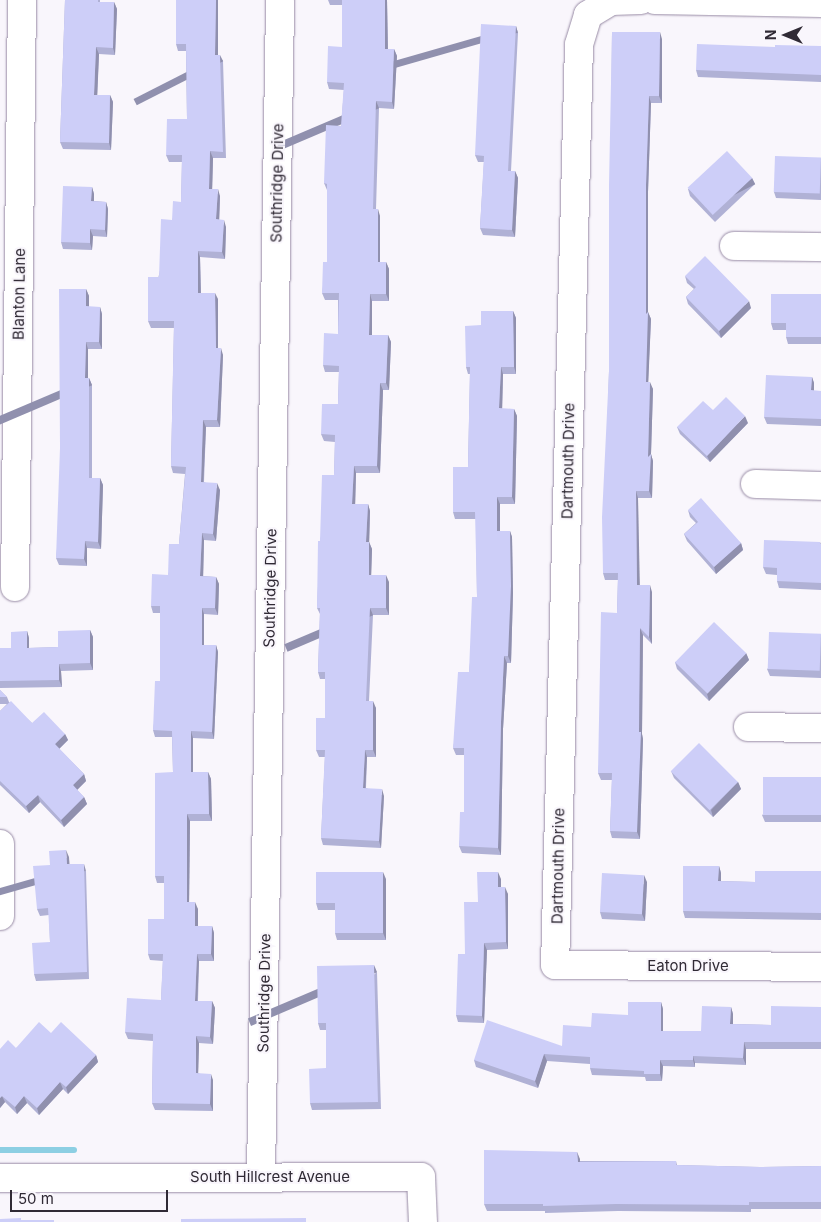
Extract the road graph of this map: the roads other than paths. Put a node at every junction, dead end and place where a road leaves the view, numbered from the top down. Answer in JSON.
{"nodes":[{"id":1,"x":22,"y":0,"type":"edge"},
{"id":2,"x":280,"y":0,"type":"edge"},
{"id":3,"x":641,"y":0,"type":"edge"},
{"id":4,"x":655,"y":0,"type":"edge"},
{"id":5,"x":821,"y":4,"type":"edge"},
{"id":6,"x":734,"y":246,"type":"dead end"},
{"id":7,"x":821,"y":247,"type":"edge"},
{"id":8,"x":754,"y":484,"type":"dead end"},
{"id":9,"x":821,"y":486,"type":"edge"},
{"id":10,"x":16,"y":587,"type":"dead end"},
{"id":11,"x":748,"y":727,"type":"dead end"},
{"id":12,"x":821,"y":728,"type":"edge"},
{"id":13,"x":0,"y":844,"type":"edge"},
{"id":14,"x":0,"y":916,"type":"edge"},
{"id":15,"x":555,"y":965,"type":"joint"},
{"id":16,"x":821,"y":967,"type":"edge"},
{"id":17,"x":261,"y":1176,"type":"junction"},
{"id":18,"x":0,"y":1178,"type":"edge"},
{"id":19,"x":423,"y":1222,"type":"edge"}],
"edges":[{"from":1,"to":10,"type":"street","name":"Blanton Lane"},
{"from":2,"to":17,"type":"street","name":"Southridge Drive"},
{"from":3,"to":15,"type":"street","name":"Dartmouth Drive"},
{"from":4,"to":5,"type":"street"},
{"from":6,"to":7,"type":"street"},
{"from":8,"to":9,"type":"street"},
{"from":11,"to":12,"type":"street"},
{"from":13,"to":14,"type":"street"},
{"from":15,"to":16,"type":"street","name":"Eaton Drive"},
{"from":17,"to":18,"type":"street","name":"South Hillcrest Avenue"},
{"from":17,"to":19,"type":"street","name":"South Hillcrest Avenue"}]}
